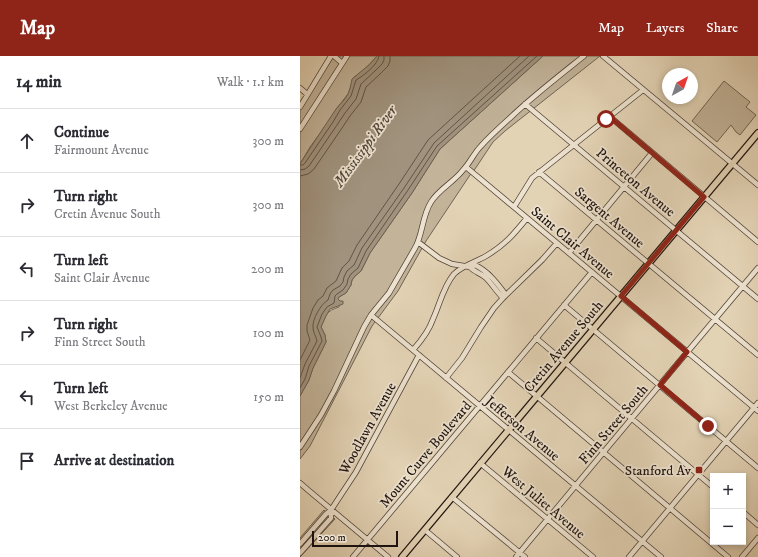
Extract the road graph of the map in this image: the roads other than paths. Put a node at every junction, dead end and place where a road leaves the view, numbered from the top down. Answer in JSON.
{"nodes":[{"id":1,"x":333,"y":56,"type":"edge"},
{"id":2,"x":347,"y":56,"type":"edge"},
{"id":3,"x":584,"y":56,"type":"edge"},
{"id":4,"x":603,"y":56,"type":"edge"},
{"id":5,"x":342,"y":63,"type":"junction"},
{"id":6,"x":300,"y":88,"type":"edge"},
{"id":7,"x":643,"y":90,"type":"junction"},
{"id":8,"x":307,"y":94,"type":"junction"},
{"id":9,"x":525,"y":104,"type":"junction"},
{"id":10,"x":300,"y":107,"type":"edge"},
{"id":11,"x":609,"y":116,"type":"junction"},
{"id":12,"x":300,"y":129,"type":"edge"},
{"id":13,"x":758,"y":133,"type":"edge"},
{"id":14,"x":574,"y":144,"type":"junction"},
{"id":15,"x":652,"y":153,"type":"junction"},
{"id":16,"x":732,"y":164,"type":"junction"},
{"id":17,"x":466,"y":167,"type":"junction"},
{"id":18,"x":539,"y":172,"type":"junction"},
{"id":19,"x":758,"y":186,"type":"edge"},
{"id":20,"x":624,"y":187,"type":"junction"},
{"id":21,"x":704,"y":197,"type":"junction"},
{"id":22,"x":514,"y":207,"type":"junction"},
{"id":23,"x":527,"y":218,"type":"junction"},
{"id":24,"x":596,"y":220,"type":"junction"},
{"id":25,"x":676,"y":230,"type":"junction"},
{"id":26,"x":418,"y":242,"type":"junction"},
{"id":27,"x":758,"y":242,"type":"edge"},
{"id":28,"x":556,"y":243,"type":"junction"},
{"id":29,"x":569,"y":252,"type":"junction"},
{"id":30,"x":648,"y":263,"type":"junction"},
{"id":31,"x":452,"y":264,"type":"junction"},
{"id":32,"x":468,"y":266,"type":"junction"},
{"id":33,"x":758,"y":268,"type":"edge"},
{"id":34,"x":592,"y":272,"type":"junction"},
{"id":35,"x":455,"y":274,"type":"junction"},
{"id":36,"x":743,"y":286,"type":"junction"},
{"id":37,"x":621,"y":296,"type":"junction"},
{"id":38,"x":504,"y":297,"type":"junction"},
{"id":39,"x":758,"y":299,"type":"edge"},
{"id":40,"x":564,"y":305,"type":"junction"},
{"id":41,"x":371,"y":315,"type":"junction"},
{"id":42,"x":716,"y":319,"type":"junction"},
{"id":43,"x":592,"y":330,"type":"junction"},
{"id":44,"x":536,"y":338,"type":"junction"},
{"id":45,"x":413,"y":350,"type":"junction"},
{"id":46,"x":687,"y":352,"type":"junction"},
{"id":47,"x":419,"y":355,"type":"junction"},
{"id":48,"x":758,"y":355,"type":"edge"},
{"id":49,"x":565,"y":363,"type":"junction"},
{"id":50,"x":508,"y":372,"type":"junction"},
{"id":51,"x":446,"y":378,"type":"junction"},
{"id":52,"x":660,"y":385,"type":"junction"},
{"id":53,"x":537,"y":396,"type":"junction"},
{"id":54,"x":758,"y":403,"type":"edge"},
{"id":55,"x":480,"y":406,"type":"junction"},
{"id":56,"x":756,"y":409,"type":"edge"},
{"id":57,"x":632,"y":419,"type":"junction"},
{"id":58,"x":508,"y":430,"type":"junction"},
{"id":59,"x":726,"y":441,"type":"junction"},
{"id":60,"x":300,"y":447,"type":"edge"},
{"id":61,"x":604,"y":452,"type":"junction"},
{"id":62,"x":480,"y":463,"type":"junction"},
{"id":63,"x":758,"y":468,"type":"edge"},
{"id":64,"x":698,"y":475,"type":"junction"},
{"id":65,"x":301,"y":484,"type":"edge"},
{"id":66,"x":710,"y":485,"type":"edge"},
{"id":67,"x":576,"y":486,"type":"junction"},
{"id":68,"x":452,"y":497,"type":"junction"},
{"id":69,"x":670,"y":508,"type":"junction"},
{"id":70,"x":332,"y":510,"type":"junction"},
{"id":71,"x":746,"y":515,"type":"edge"},
{"id":72,"x":548,"y":519,"type":"junction"},
{"id":73,"x":758,"y":525,"type":"edge"},
{"id":74,"x":425,"y":530,"type":"junction"},
{"id":75,"x":758,"y":538,"type":"edge"},
{"id":76,"x":367,"y":540,"type":"junction"},
{"id":77,"x":642,"y":541,"type":"junction"},
{"id":78,"x":300,"y":544,"type":"edge"},
{"id":79,"x":520,"y":552,"type":"junction"},
{"id":80,"x":300,"y":553,"type":"edge"},
{"id":81,"x":352,"y":557,"type":"edge"},
{"id":82,"x":388,"y":557,"type":"edge"},
{"id":83,"x":402,"y":557,"type":"edge"},
{"id":84,"x":457,"y":557,"type":"edge"},
{"id":85,"x":516,"y":557,"type":"edge"},
{"id":86,"x":525,"y":557,"type":"edge"},
{"id":87,"x":593,"y":557,"type":"edge"},
{"id":88,"x":629,"y":557,"type":"edge"},
{"id":89,"x":661,"y":557,"type":"edge"},
{"id":90,"x":728,"y":557,"type":"edge"},
{"id":91,"x":742,"y":557,"type":"edge"}],
"edges":[{"from":1,"to":5,"type":"street"},
{"from":1,"to":8,"type":"street"},
{"from":2,"to":5,"type":"street"},
{"from":3,"to":9,"type":"street"},
{"from":4,"to":7,"type":"street"},
{"from":5,"to":12,"type":"street"},
{"from":6,"to":8,"type":"street"},
{"from":7,"to":11,"type":"street"},
{"from":7,"to":16,"type":"street"},
{"from":8,"to":10,"type":"street"},
{"from":9,"to":14,"type":"street","name":"Princeton Avenue"},
{"from":9,"to":17,"type":"street"},
{"from":11,"to":14,"type":"street"},
{"from":11,"to":15,"type":"street"},
{"from":13,"to":16,"type":"main road","name":"Cretin Avenue South"},
{"from":14,"to":18,"type":"street"},
{"from":14,"to":20,"type":"street","name":"Princeton Avenue"},
{"from":15,"to":20,"type":"street"},
{"from":15,"to":21,"type":"street"},
{"from":16,"to":19,"type":"street"},
{"from":16,"to":21,"type":"main road","name":"Cretin Avenue South"},
{"from":17,"to":22,"type":"street","name":"Saint Clair Avenue"},
{"from":17,"to":26,"type":"street"},
{"from":18,"to":22,"type":"street"},
{"from":18,"to":24,"type":"street","name":"Sargent Avenue"},
{"from":20,"to":24,"type":"street"},
{"from":20,"to":25,"type":"street","name":"Princeton Avenue"},
{"from":21,"to":25,"type":"main road","name":"Cretin Avenue South"},
{"from":21,"to":27,"type":"street"},
{"from":22,"to":23,"type":"street","name":"Saint Clair Avenue"},
{"from":23,"to":28,"type":"street","name":"Saint Clair Avenue"},
{"from":23,"to":32,"type":"street"},
{"from":24,"to":29,"type":"street"},
{"from":24,"to":30,"type":"street","name":"Sargent Avenue"},
{"from":25,"to":30,"type":"main road","name":"Cretin Avenue South"},
{"from":25,"to":36,"type":"street","name":"Princeton Avenue"},
{"from":26,"to":31,"type":"street"},
{"from":26,"to":41,"type":"street"},
{"from":28,"to":29,"type":"street","name":"Saint Clair Avenue"},
{"from":28,"to":38,"type":"street"},
{"from":29,"to":34,"type":"street","name":"Saint Clair Avenue"},
{"from":30,"to":37,"type":"main road","name":"Cretin Avenue South"},
{"from":30,"to":42,"type":"street","name":"Sargent Avenue"},
{"from":31,"to":32,"type":"street"},
{"from":31,"to":35,"type":"street"},
{"from":32,"to":35,"type":"street"},
{"from":32,"to":38,"type":"street"},
{"from":33,"to":36,"type":"street","name":"Finn Street South"},
{"from":34,"to":37,"type":"street","name":"Saint Clair Avenue"},
{"from":34,"to":40,"type":"street","name":"Mount Curve Boulevard"},
{"from":35,"to":45,"type":"street"},
{"from":36,"to":39,"type":"street","name":"Princeton Avenue"},
{"from":36,"to":42,"type":"street","name":"Finn Street South"},
{"from":37,"to":43,"type":"main road","name":"Cretin Avenue South"},
{"from":37,"to":46,"type":"street","name":"Saint Clair Avenue"},
{"from":38,"to":51,"type":"street"},
{"from":40,"to":43,"type":"street"},
{"from":40,"to":44,"type":"street","name":"Mount Curve Boulevard"},
{"from":41,"to":45,"type":"street","name":"Jefferson Avenue"},
{"from":41,"to":60,"type":"street"},
{"from":42,"to":46,"type":"street","name":"Finn Street South"},
{"from":42,"to":48,"type":"street","name":"Sargent Avenue"},
{"from":43,"to":49,"type":"main road","name":"Cretin Avenue South"},
{"from":43,"to":52,"type":"street"},
{"from":44,"to":49,"type":"street"},
{"from":44,"to":50,"type":"street","name":"Mount Curve Boulevard"},
{"from":45,"to":47,"type":"street","name":"Jefferson Avenue"},
{"from":46,"to":52,"type":"street","name":"Finn Street South"},
{"from":46,"to":56,"type":"street","name":"Saint Clair Avenue"},
{"from":47,"to":51,"type":"street","name":"Jefferson Avenue"},
{"from":47,"to":70,"type":"street","name":"Woodlawn Avenue"},
{"from":49,"to":53,"type":"main road","name":"Cretin Avenue South"},
{"from":49,"to":57,"type":"street"},
{"from":50,"to":53,"type":"street"},
{"from":50,"to":55,"type":"street","name":"Mount Curve Boulevard"},
{"from":51,"to":55,"type":"street","name":"Jefferson Avenue"},
{"from":52,"to":57,"type":"street","name":"Finn Street South"},
{"from":52,"to":59,"type":"street"},
{"from":53,"to":58,"type":"main road","name":"Cretin Avenue South"},
{"from":53,"to":61,"type":"street"},
{"from":54,"to":56,"type":"street"},
{"from":55,"to":58,"type":"street","name":"Jefferson Avenue"},
{"from":55,"to":76,"type":"street","name":"Mount Curve Boulevard"},
{"from":56,"to":59,"type":"street"},
{"from":57,"to":61,"type":"street","name":"Finn Street South"},
{"from":57,"to":64,"type":"street"},
{"from":58,"to":62,"type":"main road","name":"Cretin Avenue South"},
{"from":58,"to":67,"type":"street","name":"Jefferson Avenue"},
{"from":59,"to":63,"type":"street"},
{"from":59,"to":64,"type":"street"},
{"from":61,"to":67,"type":"street","name":"Finn Street South"},
{"from":61,"to":69,"type":"street"},
{"from":62,"to":68,"type":"main road","name":"Cretin Avenue South"},
{"from":62,"to":72,"type":"street","name":"West Juliet Avenue"},
{"from":64,"to":66,"type":"street"},
{"from":64,"to":69,"type":"street"},
{"from":65,"to":70,"type":"street"},
{"from":67,"to":72,"type":"street","name":"Finn Street South"},
{"from":67,"to":77,"type":"street","name":"Jefferson Avenue"},
{"from":68,"to":74,"type":"main road","name":"Cretin Avenue South"},
{"from":68,"to":79,"type":"street"},
{"from":69,"to":77,"type":"street"},
{"from":69,"to":90,"type":"street"},
{"from":70,"to":76,"type":"street"},
{"from":70,"to":78,"type":"street"},
{"from":70,"to":80,"type":"street"},
{"from":71,"to":73,"type":"street"},
{"from":72,"to":79,"type":"street","name":"Finn Street South"},
{"from":72,"to":87,"type":"street","name":"West Juliet Avenue"},
{"from":74,"to":83,"type":"main road","name":"Cretin Avenue South"},
{"from":74,"to":84,"type":"street"},
{"from":75,"to":91,"type":"street"},
{"from":76,"to":81,"type":"street","name":"Mount Curve Boulevard"},
{"from":76,"to":82,"type":"street"},
{"from":77,"to":88,"type":"street"},
{"from":77,"to":89,"type":"street","name":"Jefferson Avenue"},
{"from":79,"to":85,"type":"street","name":"Finn Street South"},
{"from":79,"to":86,"type":"street"}]}
